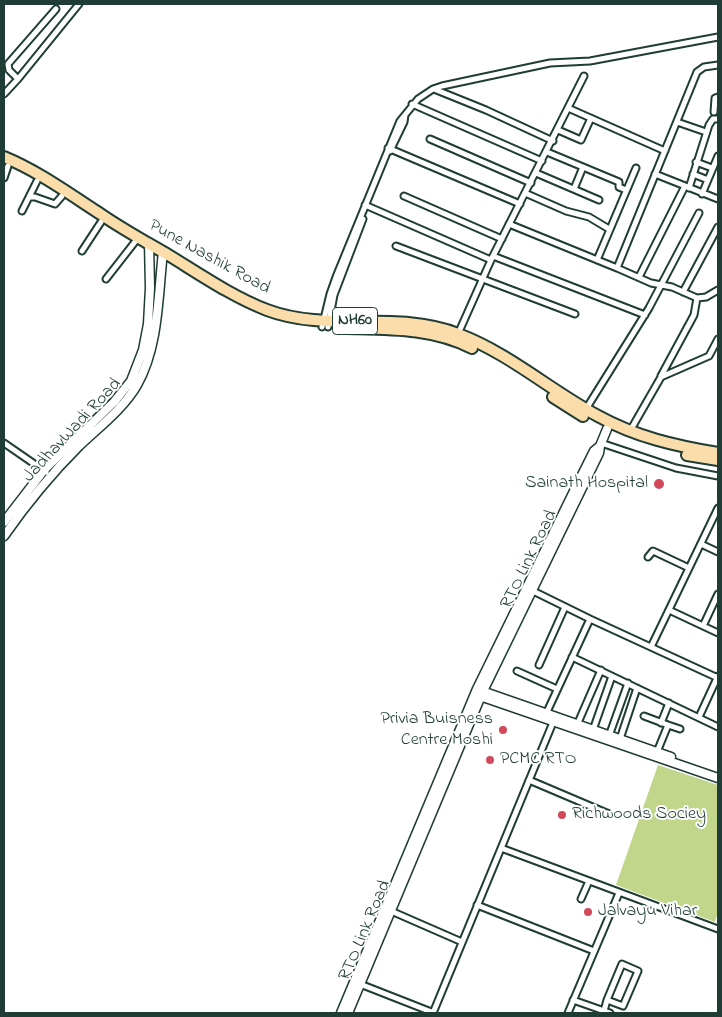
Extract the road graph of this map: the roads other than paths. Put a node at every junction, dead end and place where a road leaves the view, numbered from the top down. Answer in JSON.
{"nodes":[{"id":1,"x":79,"y":4,"type":"edge"},
{"id":2,"x":56,"y":9,"type":"dead end"},
{"id":3,"x":718,"y":37,"type":"edge"},
{"id":4,"x":718,"y":65,"type":"edge"},
{"id":5,"x":584,"y":76,"type":"dead end"},
{"id":6,"x":18,"y":79,"type":"junction"},
{"id":7,"x":433,"y":89,"type":"junction"},
{"id":8,"x":4,"y":94,"type":"edge"},
{"id":9,"x":718,"y":96,"type":"edge"},
{"id":10,"x":412,"y":104,"type":"junction"},
{"id":11,"x":568,"y":108,"type":"junction"},
{"id":12,"x":714,"y":112,"type":"dead end"},
{"id":13,"x":591,"y":118,"type":"junction"},
{"id":14,"x":718,"y":119,"type":"edge"},
{"id":15,"x":677,"y":122,"type":"junction"},
{"id":16,"x":558,"y":130,"type":"junction"},
{"id":17,"x":706,"y":132,"type":"junction"},
{"id":18,"x":430,"y":139,"type":"dead end"},
{"id":19,"x":552,"y":140,"type":"junction"},
{"id":20,"x":389,"y":149,"type":"junction"},
{"id":21,"x":547,"y":152,"type":"junction"},
{"id":22,"x":665,"y":152,"type":"junction"},
{"id":23,"x":718,"y":156,"type":"edge"},
{"id":24,"x":542,"y":161,"type":"junction"},
{"id":25,"x":5,"y":162,"type":"edge"},
{"id":26,"x":696,"y":162,"type":"junction"},
{"id":27,"x":583,"y":167,"type":"junction"},
{"id":28,"x":636,"y":168,"type":"dead end"},
{"id":29,"x":712,"y":168,"type":"junction"},
{"id":30,"x":536,"y":173,"type":"junction"},
{"id":31,"x":655,"y":174,"type":"junction"},
{"id":32,"x":693,"y":174,"type":"junction"},
{"id":33,"x":4,"y":178,"type":"edge"},
{"id":34,"x":708,"y":180,"type":"junction"},
{"id":35,"x":38,"y":181,"type":"junction"},
{"id":36,"x":531,"y":183,"type":"junction"},
{"id":37,"x":687,"y":187,"type":"junction"},
{"id":38,"x":574,"y":189,"type":"junction"},
{"id":39,"x":626,"y":190,"type":"junction"},
{"id":40,"x":525,"y":193,"type":"junction"},
{"id":41,"x":702,"y":194,"type":"junction"},
{"id":42,"x":62,"y":196,"type":"junction"},
{"id":43,"x":404,"y":196,"type":"dead end"},
{"id":44,"x":29,"y":197,"type":"junction"},
{"id":45,"x":718,"y":199,"type":"edge"},
{"id":46,"x":599,"y":200,"type":"dead end"},
{"id":47,"x":520,"y":204,"type":"junction"},
{"id":48,"x":367,"y":206,"type":"junction"},
{"id":49,"x":22,"y":211,"type":"dead end"},
{"id":50,"x":699,"y":213,"type":"dead end"},
{"id":51,"x":101,"y":222,"type":"junction"},
{"id":52,"x":509,"y":224,"type":"junction"},
{"id":53,"x":718,"y":227,"type":"edge"},
{"id":54,"x":609,"y":229,"type":"junction"},
{"id":55,"x":502,"y":239,"type":"junction"},
{"id":56,"x":136,"y":240,"type":"junction"},
{"id":57,"x":396,"y":246,"type":"dead end"},
{"id":58,"x":148,"y":247,"type":"junction"},
{"id":59,"x":82,"y":251,"type":"dead end"},
{"id":60,"x":163,"y":255,"type":"junction"},
{"id":61,"x":492,"y":258,"type":"junction"},
{"id":62,"x":597,"y":260,"type":"junction"},
{"id":63,"x":616,"y":268,"type":"junction"},
{"id":64,"x":639,"y":277,"type":"junction"},
{"id":65,"x":106,"y":279,"type":"dead end"},
{"id":66,"x":483,"y":279,"type":"junction"},
{"id":67,"x":662,"y":285,"type":"junction"},
{"id":68,"x":718,"y":290,"type":"edge"},
{"id":69,"x":683,"y":292,"type":"junction"},
{"id":70,"x":698,"y":298,"type":"junction"},
{"id":71,"x":576,"y":314,"type":"dead end"},
{"id":72,"x":645,"y":315,"type":"junction"},
{"id":73,"x":325,"y":324,"type":"junction"},
{"id":74,"x":458,"y":334,"type":"junction"},
{"id":75,"x":718,"y":338,"type":"edge"},
{"id":76,"x":661,"y":377,"type":"junction"},
{"id":77,"x":586,"y":410,"type":"junction"},
{"id":78,"x":607,"y":429,"type":"junction"},
{"id":79,"x":630,"y":431,"type":"junction"},
{"id":80,"x":4,"y":443,"type":"edge"},
{"id":81,"x":600,"y":444,"type":"junction"},
{"id":82,"x":718,"y":453,"type":"edge"},
{"id":83,"x":718,"y":460,"type":"edge"},
{"id":84,"x":47,"y":472,"type":"junction"},
{"id":85,"x":718,"y":476,"type":"edge"},
{"id":86,"x":718,"y":511,"type":"edge"},
{"id":87,"x":4,"y":522,"type":"edge"},
{"id":88,"x":5,"y":532,"type":"edge"},
{"id":89,"x":701,"y":544,"type":"junction"},
{"id":90,"x":718,"y":552,"type":"edge"},
{"id":91,"x":648,"y":557,"type":"dead end"},
{"id":92,"x":689,"y":568,"type":"junction"},
{"id":93,"x":530,"y":589,"type":"junction"},
{"id":94,"x":718,"y":594,"type":"edge"},
{"id":95,"x":565,"y":607,"type":"junction"},
{"id":96,"x":669,"y":610,"type":"junction"},
{"id":97,"x":590,"y":619,"type":"junction"},
{"id":98,"x":703,"y":626,"type":"junction"},
{"id":99,"x":718,"y":632,"type":"edge"},
{"id":100,"x":651,"y":647,"type":"junction"},
{"id":101,"x":572,"y":657,"type":"junction"},
{"id":102,"x":539,"y":665,"type":"dead end"},
{"id":103,"x":601,"y":670,"type":"junction"},
{"id":104,"x":517,"y":671,"type":"dead end"},
{"id":105,"x":612,"y":676,"type":"junction"},
{"id":106,"x":718,"y":677,"type":"edge"},
{"id":107,"x":628,"y":683,"type":"junction"},
{"id":108,"x":637,"y":688,"type":"junction"},
{"id":109,"x":557,"y":689,"type":"junction"},
{"id":110,"x":479,"y":693,"type":"junction"},
{"id":111,"x":669,"y":703,"type":"junction"},
{"id":112,"x":644,"y":716,"type":"dead end"},
{"id":113,"x":545,"y":717,"type":"junction"},
{"id":114,"x":699,"y":717,"type":"junction"},
{"id":115,"x":554,"y":720,"type":"junction"},
{"id":116,"x":661,"y":722,"type":"junction"},
{"id":117,"x":577,"y":725,"type":"junction"},
{"id":118,"x":668,"y":725,"type":"junction"},
{"id":119,"x":718,"y":727,"type":"edge"},
{"id":120,"x":680,"y":729,"type":"dead end"},
{"id":121,"x":592,"y":730,"type":"junction"},
{"id":122,"x":609,"y":736,"type":"junction"},
{"id":123,"x":620,"y":739,"type":"junction"},
{"id":124,"x":657,"y":752,"type":"junction"},
{"id":125,"x":718,"y":773,"type":"edge"},
{"id":126,"x":718,"y":778,"type":"edge"},
{"id":127,"x":529,"y":780,"type":"junction"},
{"id":128,"x":608,"y":814,"type":"dead end"},
{"id":129,"x":501,"y":848,"type":"junction"},
{"id":130,"x":589,"y":881,"type":"junction"},
{"id":131,"x":619,"y":893,"type":"junction"},
{"id":132,"x":581,"y":899,"type":"dead end"},
{"id":133,"x":478,"y":906,"type":"junction"},
{"id":134,"x":391,"y":911,"type":"junction"},
{"id":135,"x":718,"y":929,"type":"edge"},
{"id":136,"x":462,"y":942,"type":"junction"},
{"id":137,"x":594,"y":951,"type":"junction"},
{"id":138,"x":360,"y":984,"type":"junction"},
{"id":139,"x":573,"y":1000,"type":"junction"},
{"id":140,"x":608,"y":1000,"type":"junction"},
{"id":141,"x":341,"y":1013,"type":"edge"},
{"id":142,"x":348,"y":1013,"type":"edge"},
{"id":143,"x":434,"y":1013,"type":"edge"},
{"id":144,"x":568,"y":1013,"type":"edge"},
{"id":145,"x":608,"y":1013,"type":"edge"}],
"edges":[{"from":1,"to":6,"type":"street"},
{"from":2,"to":6,"type":"street"},
{"from":3,"to":7,"type":"street"},
{"from":4,"to":15,"type":"street"},
{"from":5,"to":11,"type":"street"},
{"from":6,"to":8,"type":"street"},
{"from":7,"to":10,"type":"street"},
{"from":7,"to":19,"type":"street"},
{"from":9,"to":12,"type":"street"},
{"from":10,"to":20,"type":"street"},
{"from":10,"to":24,"type":"street"},
{"from":11,"to":13,"type":"street"},
{"from":11,"to":16,"type":"street"},
{"from":13,"to":16,"type":"street"},
{"from":13,"to":22,"type":"street"},
{"from":14,"to":17,"type":"street"},
{"from":15,"to":17,"type":"street"},
{"from":15,"to":22,"type":"street"},
{"from":16,"to":19,"type":"street"},
{"from":17,"to":26,"type":"street"},
{"from":18,"to":36,"type":"street"},
{"from":19,"to":21,"type":"street"},
{"from":20,"to":47,"type":"street"},
{"from":20,"to":48,"type":"street"},
{"from":21,"to":24,"type":"street"},
{"from":21,"to":27,"type":"street"},
{"from":22,"to":31,"type":"street"},
{"from":23,"to":29,"type":"street"},
{"from":24,"to":30,"type":"street"},
{"from":25,"to":33,"type":"street"},
{"from":25,"to":35,"type":"highway","name":"Pune Nashik Road","number":"NH60"},
{"from":25,"to":56,"type":"highway","name":"Pune Nashik Road","number":"NH60"},
{"from":26,"to":29,"type":"street"},
{"from":26,"to":32,"type":"street"},
{"from":27,"to":38,"type":"street"},
{"from":27,"to":39,"type":"street"},
{"from":28,"to":39,"type":"street"},
{"from":29,"to":34,"type":"street"},
{"from":30,"to":36,"type":"street"},
{"from":30,"to":38,"type":"street"},
{"from":31,"to":37,"type":"street"},
{"from":31,"to":63,"type":"street"},
{"from":32,"to":34,"type":"street"},
{"from":32,"to":37,"type":"street"},
{"from":34,"to":41,"type":"street"},
{"from":35,"to":42,"type":"highway","name":"Pune Nashik Road","number":"NH60"},
{"from":35,"to":44,"type":"street"},
{"from":36,"to":40,"type":"street"},
{"from":37,"to":41,"type":"street"},
{"from":37,"to":64,"type":"street"},
{"from":38,"to":46,"type":"street"},
{"from":39,"to":54,"type":"street"},
{"from":40,"to":47,"type":"street"},
{"from":40,"to":54,"type":"street"},
{"from":41,"to":45,"type":"street"},
{"from":42,"to":44,"type":"street"},
{"from":42,"to":51,"type":"highway","name":"Pune Nashik Road","number":"NH60"},
{"from":43,"to":55,"type":"street"},
{"from":44,"to":49,"type":"street"},
{"from":47,"to":52,"type":"street"},
{"from":48,"to":61,"type":"street"},
{"from":48,"to":73,"type":"street"},
{"from":50,"to":67,"type":"street"},
{"from":51,"to":56,"type":"highway","name":"Pune Nashik Road","number":"NH60"},
{"from":51,"to":59,"type":"street"},
{"from":52,"to":55,"type":"street"},
{"from":52,"to":62,"type":"street"},
{"from":53,"to":69,"type":"street"},
{"from":54,"to":62,"type":"street"},
{"from":55,"to":61,"type":"street"},
{"from":56,"to":58,"type":"highway","name":"Pune Nashik Road","number":"NH60"},
{"from":56,"to":65,"type":"street"},
{"from":57,"to":66,"type":"street"},
{"from":58,"to":60,"type":"highway","name":"Pune Nashik Road","number":"NH60"},
{"from":58,"to":84,"type":"main road","name":"JadhavWadi Road"},
{"from":60,"to":73,"type":"highway","name":"Pune Nashik Road","number":"NH60"},
{"from":60,"to":84,"type":"main road","name":"JadhavWadi Road"},
{"from":61,"to":66,"type":"street"},
{"from":61,"to":72,"type":"street"},
{"from":62,"to":63,"type":"street"},
{"from":63,"to":64,"type":"street"},
{"from":64,"to":67,"type":"street"},
{"from":66,"to":71,"type":"street"},
{"from":66,"to":74,"type":"street"},
{"from":67,"to":69,"type":"street"},
{"from":67,"to":72,"type":"street"},
{"from":68,"to":70,"type":"street"},
{"from":69,"to":70,"type":"street"},
{"from":70,"to":76,"type":"street"},
{"from":72,"to":77,"type":"street"},
{"from":73,"to":74,"type":"highway","name":"Pune Nashik Road","number":"NH60"},
{"from":73,"to":78,"type":"highway","name":"Pune Nashik Road","number":"NH60"},
{"from":74,"to":77,"type":"highway","name":"Pune Nashik Road","number":"NH60"},
{"from":75,"to":76,"type":"street"},
{"from":76,"to":79,"type":"street"},
{"from":77,"to":79,"type":"highway","name":"Pune Nashik Road","number":"NH60"},
{"from":78,"to":81,"type":"main road","name":"RTO Link Road"},
{"from":78,"to":83,"type":"highway","name":"Pune Nashik Road","number":"NH60"},
{"from":79,"to":82,"type":"highway","name":"Pune Nashik Road","number":"NH60"},
{"from":80,"to":84,"type":"street"},
{"from":81,"to":85,"type":"street"},
{"from":81,"to":93,"type":"main road","name":"RTO Link Road"},
{"from":84,"to":87,"type":"main road","name":"JadhavWadi Road"},
{"from":84,"to":88,"type":"main road","name":"JadhavWadi Road"},
{"from":86,"to":89,"type":"street"},
{"from":89,"to":90,"type":"street"},
{"from":89,"to":92,"type":"street"},
{"from":91,"to":92,"type":"street"},
{"from":92,"to":96,"type":"street"},
{"from":93,"to":95,"type":"street"},
{"from":93,"to":110,"type":"main road","name":"RTO Link Road"},
{"from":94,"to":98,"type":"street"},
{"from":95,"to":97,"type":"street"},
{"from":95,"to":102,"type":"street"},
{"from":96,"to":98,"type":"street"},
{"from":96,"to":100,"type":"street"},
{"from":97,"to":100,"type":"street"},
{"from":97,"to":101,"type":"street"},
{"from":98,"to":99,"type":"street"},
{"from":100,"to":106,"type":"street"},
{"from":101,"to":103,"type":"street"},
{"from":101,"to":109,"type":"street"},
{"from":103,"to":105,"type":"street"},
{"from":103,"to":117,"type":"street"},
{"from":104,"to":109,"type":"street"},
{"from":105,"to":107,"type":"street"},
{"from":105,"to":121,"type":"street"},
{"from":106,"to":114,"type":"street"},
{"from":107,"to":108,"type":"street"},
{"from":107,"to":122,"type":"street"},
{"from":108,"to":111,"type":"street"},
{"from":108,"to":123,"type":"street"},
{"from":109,"to":113,"type":"street"},
{"from":110,"to":113,"type":"main road"},
{"from":110,"to":134,"type":"main road","name":"RTO Link Road"},
{"from":110,"to":141,"type":"main road","name":"RTO Link Road"},
{"from":111,"to":114,"type":"street"},
{"from":111,"to":116,"type":"street"},
{"from":112,"to":116,"type":"street"},
{"from":113,"to":115,"type":"main road"},
{"from":114,"to":119,"type":"street"},
{"from":115,"to":117,"type":"main road"},
{"from":115,"to":126,"type":"main road"},
{"from":115,"to":127,"type":"street"},
{"from":116,"to":118,"type":"street"},
{"from":117,"to":121,"type":"main road"},
{"from":118,"to":120,"type":"street"},
{"from":118,"to":124,"type":"street"},
{"from":121,"to":122,"type":"main road"},
{"from":122,"to":123,"type":"main road"},
{"from":123,"to":124,"type":"main road"},
{"from":124,"to":125,"type":"main road"},
{"from":127,"to":128,"type":"street"},
{"from":127,"to":129,"type":"street"},
{"from":129,"to":130,"type":"street"},
{"from":129,"to":133,"type":"street"},
{"from":130,"to":131,"type":"street"},
{"from":130,"to":132,"type":"street"},
{"from":131,"to":135,"type":"street"},
{"from":131,"to":137,"type":"street"},
{"from":133,"to":136,"type":"street"},
{"from":133,"to":137,"type":"street"},
{"from":134,"to":136,"type":"street"},
{"from":134,"to":138,"type":"main road","name":"RTO Link Road"},
{"from":136,"to":143,"type":"street"},
{"from":137,"to":139,"type":"street"},
{"from":138,"to":142,"type":"main road","name":"RTO Link Road"},
{"from":138,"to":143,"type":"street"},
{"from":139,"to":144,"type":"street"},
{"from":139,"to":145,"type":"street"},
{"from":140,"to":140,"type":"street"},
{"from":140,"to":145,"type":"street"}]}
